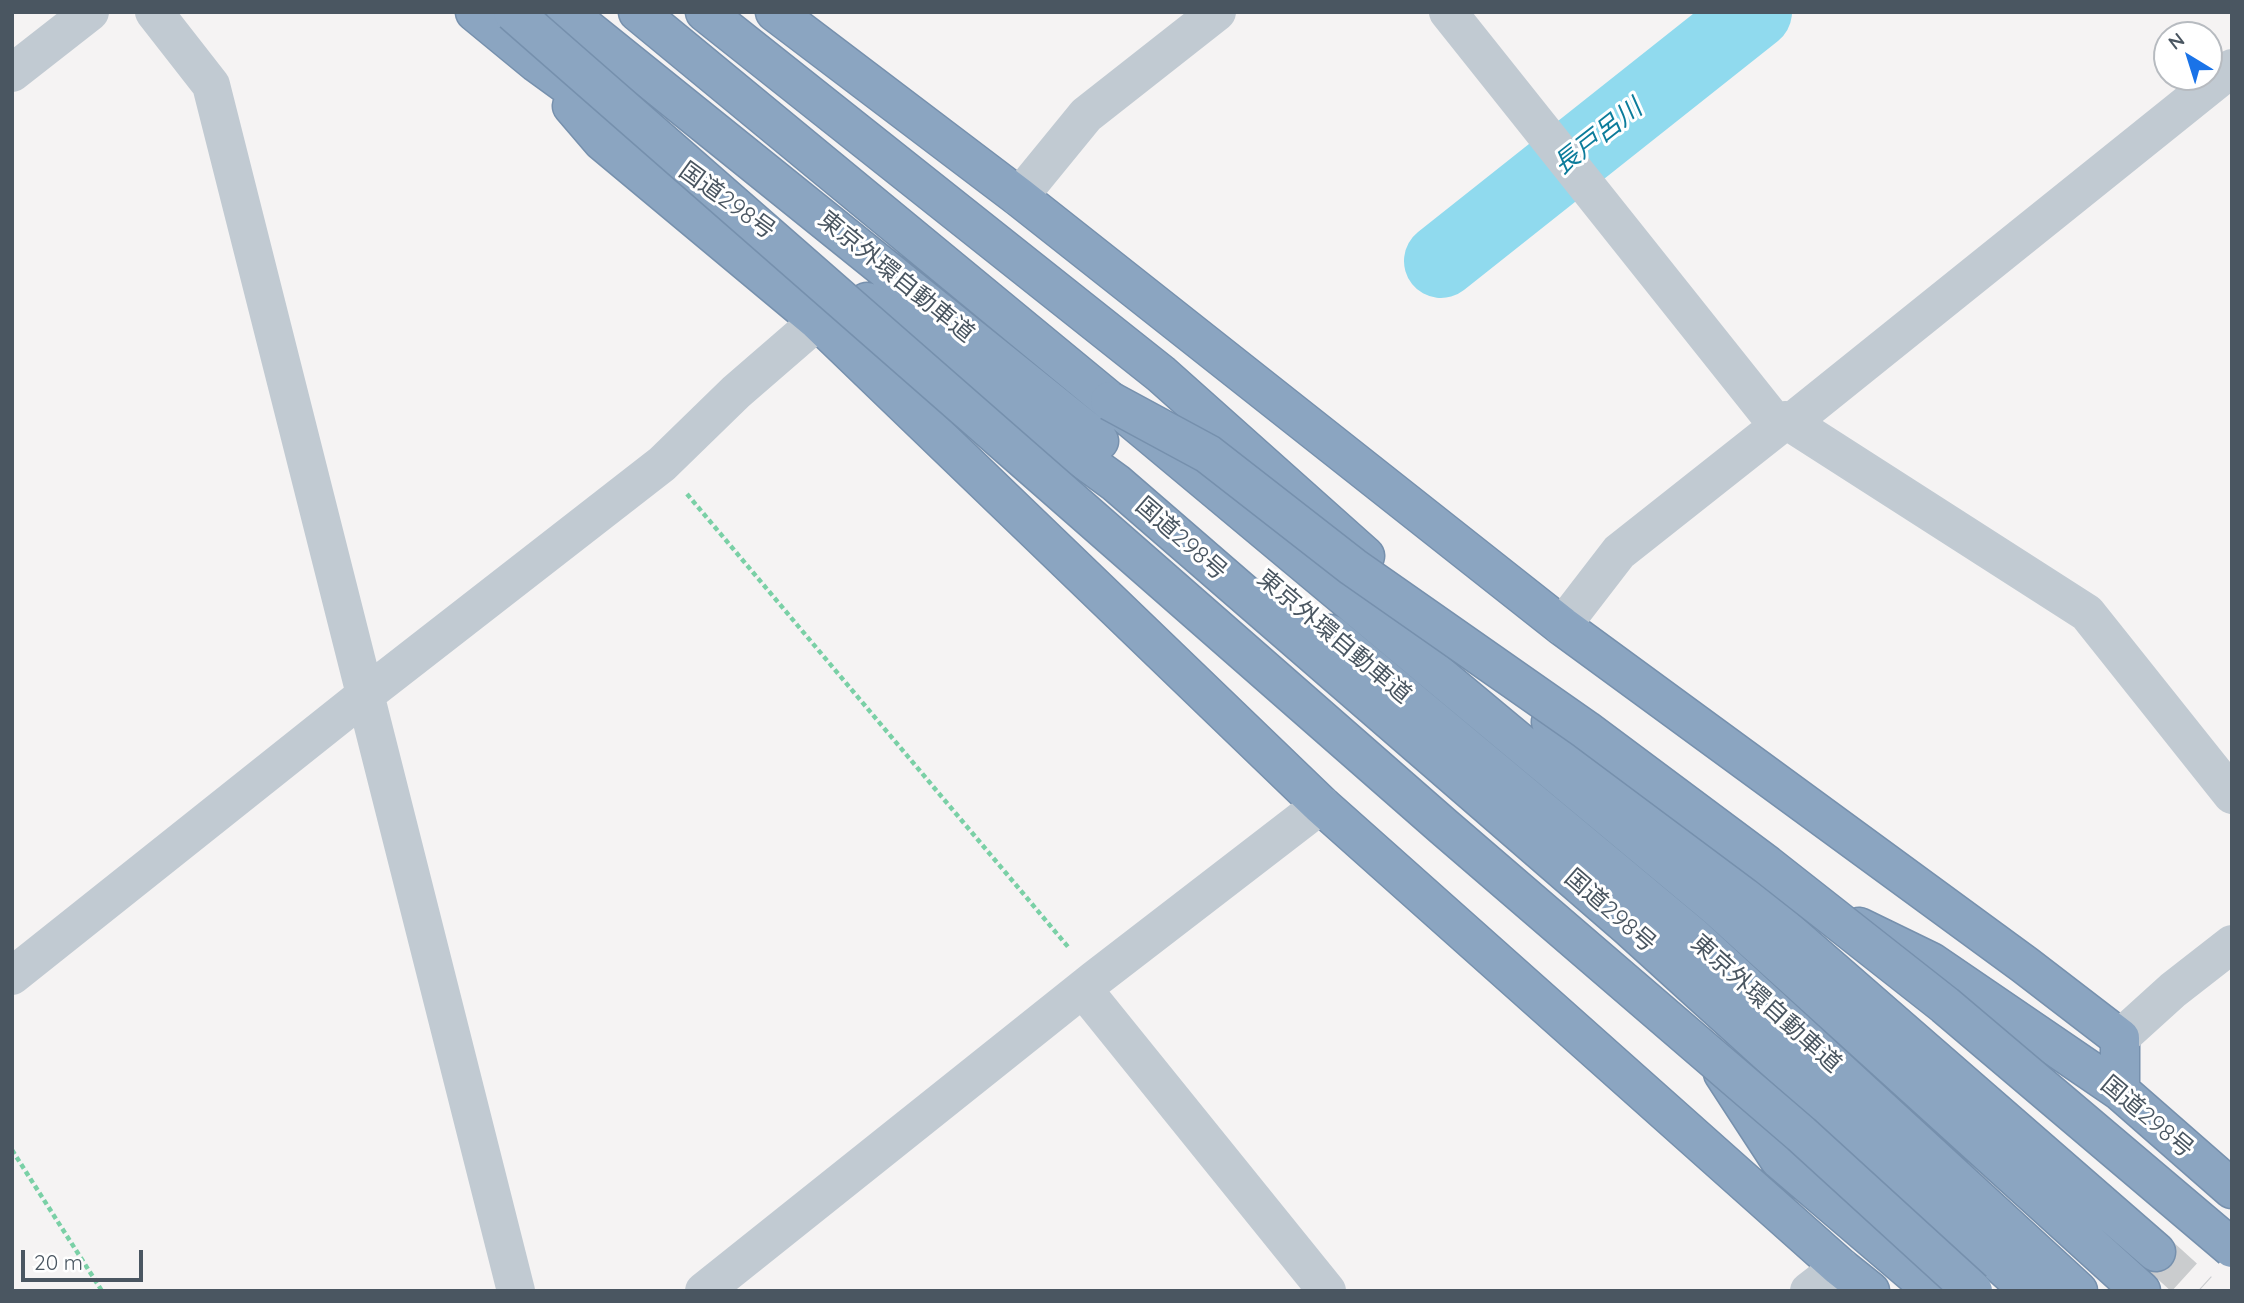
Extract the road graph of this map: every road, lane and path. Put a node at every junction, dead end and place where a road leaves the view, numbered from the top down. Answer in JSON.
{"nodes":[{"id":1,"x":90,"y":12,"type":"edge"},
{"id":2,"x":154,"y":12,"type":"edge"},
{"id":3,"x":475,"y":12,"type":"edge"},
{"id":4,"x":513,"y":12,"type":"edge"},
{"id":5,"x":566,"y":12,"type":"edge"},
{"id":6,"x":638,"y":12,"type":"edge"},
{"id":7,"x":705,"y":12,"type":"edge"},
{"id":8,"x":775,"y":12,"type":"edge"},
{"id":9,"x":1217,"y":12,"type":"edge"},
{"id":10,"x":1448,"y":12,"type":"edge"},
{"id":11,"x":537,"y":63,"type":"junction"},
{"id":12,"x":2232,"y":68,"type":"edge"},
{"id":13,"x":12,"y":73,"type":"edge"},
{"id":14,"x":1020,"y":197,"type":"junction"},
{"id":15,"x":818,"y":321,"type":"junction"},
{"id":16,"x":1110,"y":401,"type":"junction"},
{"id":17,"x":1784,"y":425,"type":"junction"},
{"id":18,"x":662,"y":464,"type":"junction"},
{"id":19,"x":1562,"y":626,"type":"junction"},
{"id":20,"x":365,"y":695,"type":"junction"},
{"id":21,"x":2232,"y":795,"type":"edge"},
{"id":22,"x":1321,"y":805,"type":"junction"},
{"id":23,"x":1692,"y":848,"type":"junction"},
{"id":24,"x":1630,"y":928,"type":"junction"},
{"id":25,"x":2232,"y":944,"type":"edge"},
{"id":26,"x":12,"y":976,"type":"edge"},
{"id":27,"x":1089,"y":984,"type":"junction"},
{"id":28,"x":2120,"y":1038,"type":"junction"},
{"id":29,"x":2120,"y":1091,"type":"junction"},
{"id":30,"x":12,"y":1150,"type":"edge"},
{"id":31,"x":2232,"y":1189,"type":"edge"},
{"id":32,"x":2232,"y":1248,"type":"edge"},
{"id":33,"x":2156,"y":1252,"type":"tunnel mouth"},
{"id":34,"x":1840,"y":1267,"type":"junction"},
{"id":35,"x":102,"y":1291,"type":"edge"},
{"id":36,"x":516,"y":1291,"type":"edge"},
{"id":37,"x":704,"y":1291,"type":"edge"},
{"id":38,"x":1327,"y":1291,"type":"edge"},
{"id":39,"x":1809,"y":1291,"type":"edge"},
{"id":40,"x":1870,"y":1291,"type":"edge"},
{"id":41,"x":1934,"y":1291,"type":"edge"},
{"id":42,"x":1973,"y":1291,"type":"edge"},
{"id":43,"x":2029,"y":1291,"type":"edge"},
{"id":44,"x":2078,"y":1291,"type":"edge"},
{"id":45,"x":2141,"y":1291,"type":"tunnel mouth"}],
"edges":[{"from":1,"to":13,"type":"street"},
{"from":2,"to":20,"type":"street"},
{"from":3,"to":11,"type":"highway","name":"国道298号"},
{"from":4,"to":42,"type":"highway","bridge":true},
{"from":5,"to":44,"type":"highway","name":"東京外環自動車道"},
{"from":6,"to":16,"type":"highway","name":"東京外環自動車道"},
{"from":7,"to":23,"type":"highway","name":"国道298号"},
{"from":8,"to":14,"type":"highway"},
{"from":9,"to":14,"type":"street"},
{"from":10,"to":17,"type":"street"},
{"from":11,"to":15,"type":"highway"},
{"from":11,"to":24,"type":"highway","name":"国道298号"},
{"from":12,"to":17,"type":"street"},
{"from":14,"to":19,"type":"highway"},
{"from":15,"to":18,"type":"street"},
{"from":15,"to":22,"type":"highway"},
{"from":16,"to":32,"type":"highway","bridge":true},
{"from":16,"to":45,"type":"highway","name":"東京外環自動車道","bridge":true},
{"from":17,"to":19,"type":"street"},
{"from":17,"to":21,"type":"street"},
{"from":18,"to":20,"type":"street"},
{"from":18,"to":27,"type":"path"},
{"from":19,"to":28,"type":"highway"},
{"from":20,"to":26,"type":"street"},
{"from":20,"to":36,"type":"street"},
{"from":22,"to":27,"type":"street"},
{"from":22,"to":34,"type":"highway"},
{"from":23,"to":29,"type":"highway","name":"国道298号"},
{"from":23,"to":33,"type":"highway","name":"国道298号"},
{"from":24,"to":41,"type":"highway"},
{"from":24,"to":43,"type":"highway","name":"国道298号"},
{"from":25,"to":28,"type":"street"},
{"from":27,"to":37,"type":"street"},
{"from":27,"to":38,"type":"street"},
{"from":28,"to":29,"type":"highway"},
{"from":29,"to":31,"type":"highway","name":"国道298号"},
{"from":30,"to":35,"type":"path"},
{"from":34,"to":39,"type":"street"},
{"from":34,"to":40,"type":"highway"}]}
